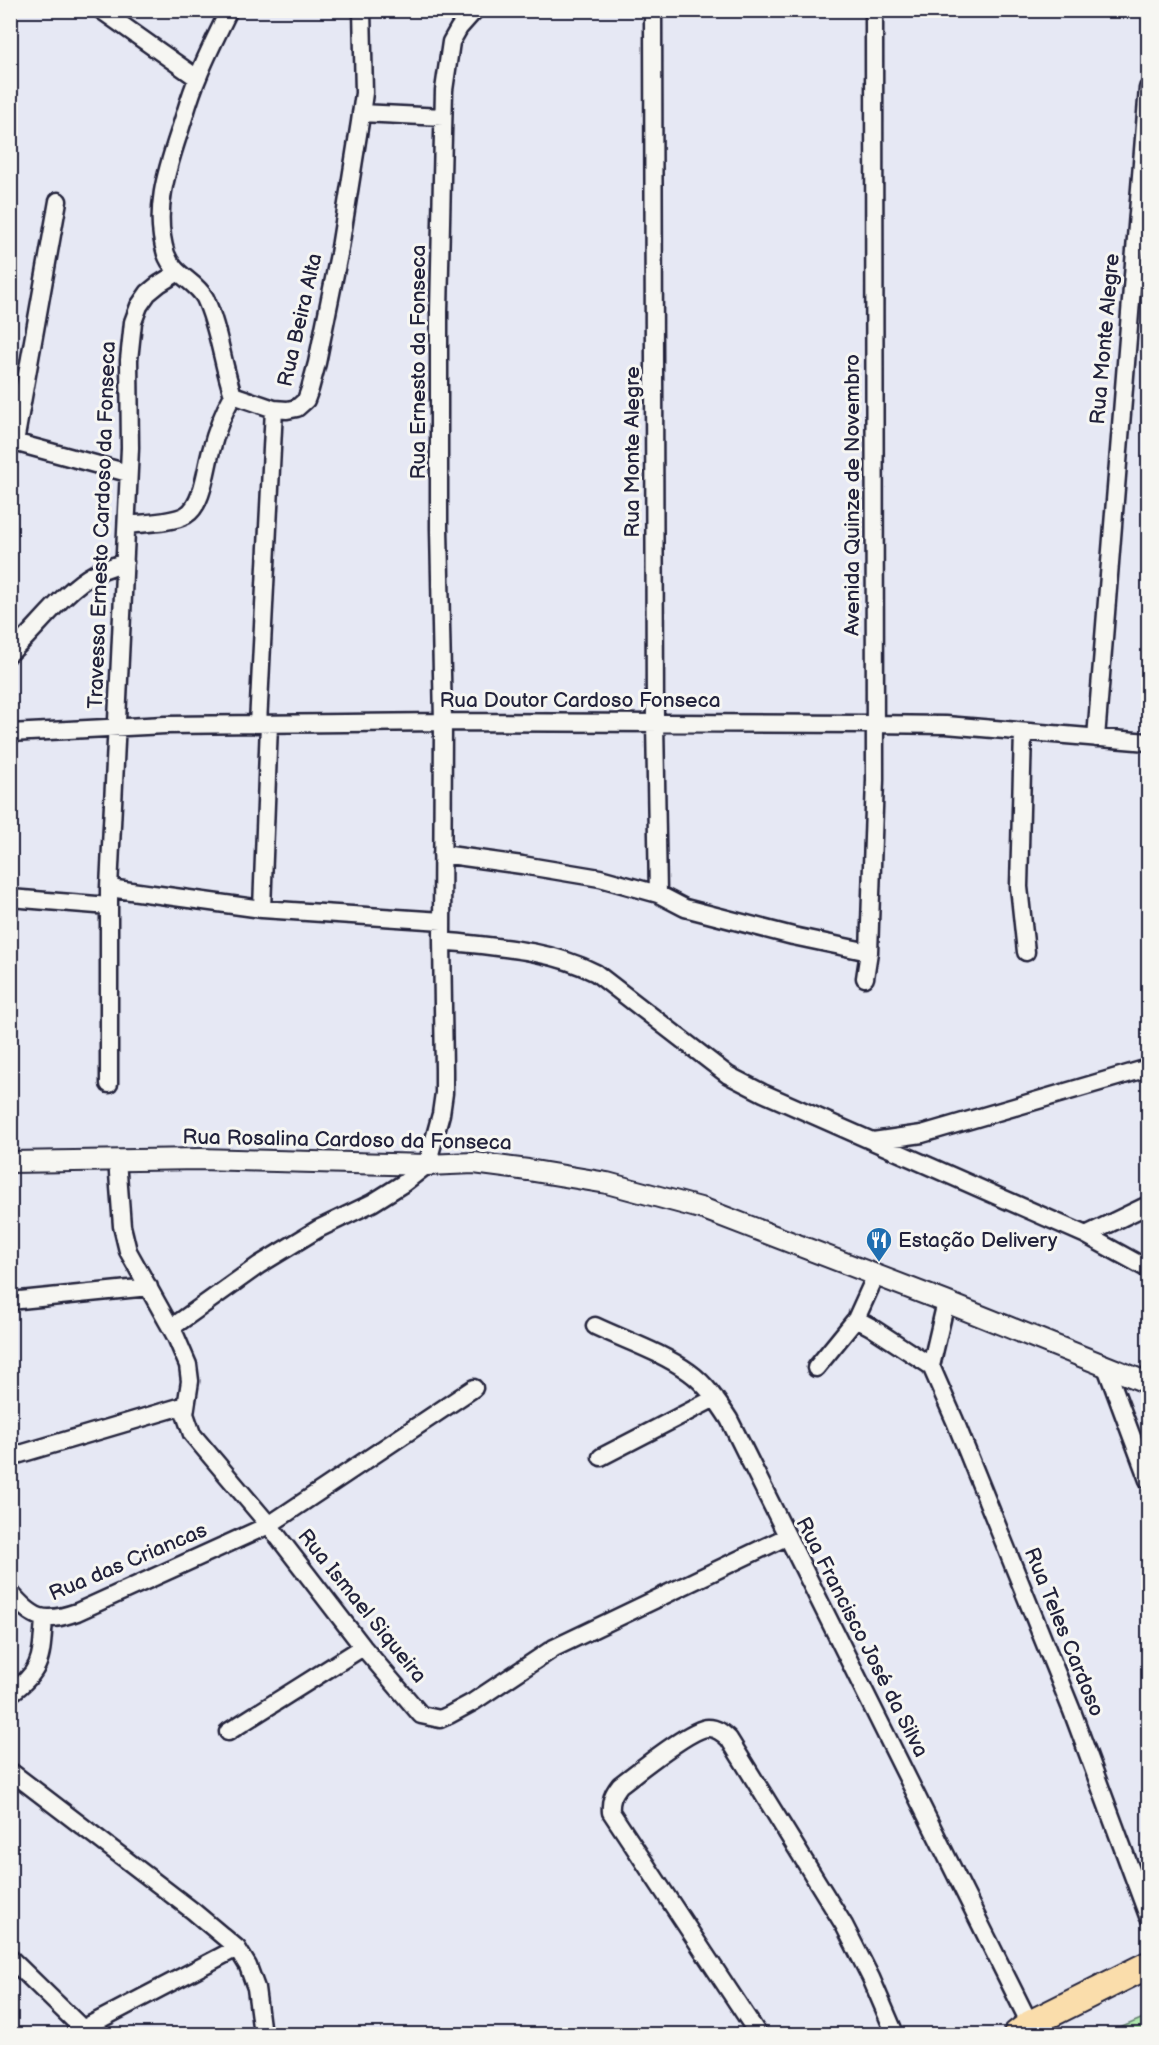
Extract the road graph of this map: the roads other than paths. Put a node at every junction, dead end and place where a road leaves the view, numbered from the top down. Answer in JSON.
{"nodes":[{"id":1,"x":101,"y":10,"type":"edge"},
{"id":2,"x":229,"y":10,"type":"edge"},
{"id":3,"x":362,"y":10,"type":"edge"},
{"id":4,"x":653,"y":10,"type":"edge"},
{"id":5,"x":874,"y":10,"type":"edge"},
{"id":6,"x":470,"y":13,"type":"edge"},
{"id":7,"x":197,"y":78,"type":"junction"},
{"id":8,"x":1149,"y":88,"type":"edge"},
{"id":9,"x":361,"y":113,"type":"junction"},
{"id":10,"x":443,"y":117,"type":"junction"},
{"id":11,"x":1146,"y":132,"type":"edge"},
{"id":12,"x":58,"y":201,"type":"dead end"},
{"id":13,"x":177,"y":273,"type":"junction"},
{"id":14,"x":233,"y":395,"type":"junction"},
{"id":15,"x":274,"y":409,"type":"junction"},
{"id":16,"x":13,"y":441,"type":"edge"},
{"id":17,"x":128,"y":472,"type":"junction"},
{"id":18,"x":127,"y":525,"type":"junction"},
{"id":19,"x":125,"y":562,"type":"junction"},
{"id":20,"x":10,"y":653,"type":"edge"},
{"id":21,"x":442,"y":723,"type":"junction"},
{"id":22,"x":655,"y":723,"type":"junction"},
{"id":23,"x":263,"y":724,"type":"junction"},
{"id":24,"x":873,"y":724,"type":"junction"},
{"id":25,"x":116,"y":727,"type":"junction"},
{"id":26,"x":1023,"y":732,"type":"junction"},
{"id":27,"x":10,"y":733,"type":"edge"},
{"id":28,"x":1096,"y":738,"type":"junction"},
{"id":29,"x":1149,"y":742,"type":"edge"},
{"id":30,"x":442,"y":854,"type":"junction"},
{"id":31,"x":109,"y":888,"type":"junction"},
{"id":32,"x":658,"y":894,"type":"junction"},
{"id":33,"x":10,"y":898,"type":"edge"},
{"id":34,"x":109,"y":906,"type":"junction"},
{"id":35,"x":262,"y":909,"type":"junction"},
{"id":36,"x":442,"y":921,"type":"junction"},
{"id":37,"x":442,"y":941,"type":"junction"},
{"id":38,"x":1026,"y":951,"type":"dead end"},
{"id":39,"x":869,"y":952,"type":"junction"},
{"id":40,"x":865,"y":978,"type":"dead end"},
{"id":41,"x":1149,"y":1068,"type":"edge"},
{"id":42,"x":109,"y":1084,"type":"dead end"},
{"id":43,"x":872,"y":1141,"type":"junction"},
{"id":44,"x":117,"y":1160,"type":"junction"},
{"id":45,"x":10,"y":1162,"type":"edge"},
{"id":46,"x":427,"y":1165,"type":"junction"},
{"id":47,"x":1149,"y":1205,"type":"edge"},
{"id":48,"x":1086,"y":1234,"type":"junction"},
{"id":49,"x":1149,"y":1269,"type":"edge"},
{"id":50,"x":876,"y":1275,"type":"junction"},
{"id":51,"x":149,"y":1287,"type":"junction"},
{"id":52,"x":10,"y":1301,"type":"edge"},
{"id":53,"x":946,"y":1302,"type":"junction"},
{"id":54,"x":856,"y":1319,"type":"junction"},
{"id":55,"x":596,"y":1326,"type":"dead end"},
{"id":56,"x":171,"y":1328,"type":"junction"},
{"id":57,"x":931,"y":1366,"type":"junction"},
{"id":58,"x":1106,"y":1367,"type":"junction"},
{"id":59,"x":816,"y":1368,"type":"dead end"},
{"id":60,"x":1149,"y":1383,"type":"edge"},
{"id":61,"x":474,"y":1388,"type":"dead end"},
{"id":62,"x":715,"y":1398,"type":"junction"},
{"id":63,"x":186,"y":1405,"type":"junction"},
{"id":64,"x":10,"y":1457,"type":"edge"},
{"id":65,"x":601,"y":1457,"type":"dead end"},
{"id":66,"x":1149,"y":1480,"type":"edge"},
{"id":67,"x":269,"y":1525,"type":"junction"},
{"id":68,"x":786,"y":1537,"type":"junction"},
{"id":69,"x":10,"y":1592,"type":"edge"},
{"id":70,"x":44,"y":1619,"type":"junction"},
{"id":71,"x":363,"y":1647,"type":"junction"},
{"id":72,"x":10,"y":1694,"type":"edge"},
{"id":73,"x":228,"y":1732,"type":"dead end"},
{"id":74,"x":10,"y":1772,"type":"edge"},
{"id":75,"x":1149,"y":1916,"type":"edge"},
{"id":76,"x":237,"y":1948,"type":"junction"},
{"id":77,"x":10,"y":1959,"type":"edge"},
{"id":78,"x":1149,"y":1965,"type":"edge"},
{"id":79,"x":1023,"y":2029,"type":"edge"},
{"id":80,"x":86,"y":2031,"type":"edge"},
{"id":81,"x":262,"y":2034,"type":"edge"},
{"id":82,"x":758,"y":2034,"type":"edge"},
{"id":83,"x":895,"y":2034,"type":"edge"}],
"edges":[{"from":1,"to":7,"type":"street"},
{"from":2,"to":7,"type":"street"},
{"from":3,"to":9,"type":"street","name":"Rua Beira Alta"},
{"from":4,"to":22,"type":"street","name":"Rua Monte Alegre"},
{"from":5,"to":24,"type":"street","name":"Avenida Quinze de Novembro"},
{"from":6,"to":10,"type":"street","name":"Rua Ernesto da Fonseca"},
{"from":7,"to":13,"type":"street"},
{"from":8,"to":11,"type":"street","name":"Rua Monte Alegre"},
{"from":9,"to":10,"type":"street"},
{"from":9,"to":15,"type":"street","name":"Rua Beira Alta"},
{"from":10,"to":21,"type":"street","name":"Rua Ernesto da Fonseca"},
{"from":11,"to":28,"type":"street","name":"Rua Monte Alegre"},
{"from":12,"to":16,"type":"street"},
{"from":13,"to":14,"type":"street"},
{"from":13,"to":17,"type":"street","name":"Travessa Ernesto Cardoso da Fonseca"},
{"from":14,"to":15,"type":"street"},
{"from":14,"to":18,"type":"street"},
{"from":15,"to":23,"type":"street","name":"Rua Beira Alta"},
{"from":16,"to":17,"type":"street"},
{"from":17,"to":18,"type":"street","name":"Travessa Ernesto Cardoso da Fonseca"},
{"from":18,"to":19,"type":"street","name":"Travessa Ernesto Cardoso da Fonseca"},
{"from":19,"to":20,"type":"street"},
{"from":19,"to":25,"type":"street","name":"Travessa Ernesto Cardoso da Fonseca"},
{"from":21,"to":22,"type":"street","name":"Rua Doutor Cardoso Fonseca"},
{"from":21,"to":23,"type":"street","name":"Rua Doutor Cardoso Fonseca"},
{"from":21,"to":30,"type":"street","name":"Rua Ernesto da Fonseca"},
{"from":22,"to":24,"type":"street","name":"Rua Doutor Cardoso Fonseca"},
{"from":22,"to":32,"type":"street","name":"Rua Monte Alegre"},
{"from":23,"to":25,"type":"street","name":"Rua Doutor Cardoso Fonseca"},
{"from":23,"to":35,"type":"street","name":"Rua Beira Alta"},
{"from":24,"to":26,"type":"street","name":"Rua Doutor Cardoso Fonseca"},
{"from":24,"to":39,"type":"street","name":"Avenida Quinze de Novembro"},
{"from":25,"to":27,"type":"street","name":"Rua Doutor Cardoso Fonseca"},
{"from":25,"to":31,"type":"street","name":"Travessa Ernesto Cardoso da Fonseca"},
{"from":26,"to":28,"type":"street","name":"Rua Doutor Cardoso Fonseca"},
{"from":26,"to":38,"type":"street"},
{"from":28,"to":29,"type":"street","name":"Rua Doutor Cardoso Fonseca"},
{"from":30,"to":32,"type":"street"},
{"from":30,"to":36,"type":"street","name":"Rua Ernesto da Fonseca"},
{"from":31,"to":34,"type":"street","name":"Travessa Ernesto Cardoso da Fonseca"},
{"from":31,"to":35,"type":"street"},
{"from":32,"to":39,"type":"street"},
{"from":33,"to":34,"type":"street"},
{"from":34,"to":42,"type":"street","name":"Travessa Ernesto Cardoso da Fonseca"},
{"from":35,"to":36,"type":"street"},
{"from":36,"to":37,"type":"street","name":"Rua Ernesto da Fonseca"},
{"from":37,"to":43,"type":"street"},
{"from":37,"to":46,"type":"street","name":"Rua Ernesto da Fonseca"},
{"from":39,"to":40,"type":"street","name":"Avenida Quinze de Novembro"},
{"from":41,"to":43,"type":"street"},
{"from":43,"to":48,"type":"street"},
{"from":44,"to":45,"type":"street","name":"Rua Rosalina Cardoso da Fonseca"},
{"from":44,"to":46,"type":"street","name":"Rua Rosalina Cardoso da Fonseca"},
{"from":44,"to":51,"type":"street","name":"Rua Ismael Siqueira"},
{"from":46,"to":50,"type":"street","name":"Rua Rosalina Cardoso da Fonseca"},
{"from":46,"to":56,"type":"street"},
{"from":47,"to":48,"type":"street"},
{"from":48,"to":49,"type":"street"},
{"from":50,"to":53,"type":"street","name":"Rua Rosalina Cardoso da Fonseca"},
{"from":50,"to":54,"type":"street"},
{"from":51,"to":52,"type":"street"},
{"from":51,"to":56,"type":"street","name":"Rua Ismael Siqueira"},
{"from":53,"to":57,"type":"street"},
{"from":53,"to":58,"type":"street","name":"Rua Rosalina Cardoso da Fonseca"},
{"from":54,"to":57,"type":"street"},
{"from":54,"to":59,"type":"street"},
{"from":55,"to":62,"type":"street","name":"Rua Francisco José da Silva"},
{"from":56,"to":63,"type":"street","name":"Rua Ismael Siqueira"},
{"from":57,"to":75,"type":"street","name":"Rua Teles Cardoso"},
{"from":58,"to":60,"type":"street","name":"Rua Rosalina Cardoso da Fonseca"},
{"from":58,"to":66,"type":"street"},
{"from":61,"to":67,"type":"street","name":"Rua das Criancas"},
{"from":62,"to":65,"type":"street"},
{"from":62,"to":68,"type":"street","name":"Rua Francisco José da Silva"},
{"from":63,"to":64,"type":"street"},
{"from":63,"to":67,"type":"street","name":"Rua Ismael Siqueira"},
{"from":67,"to":70,"type":"street","name":"Rua das Criancas"},
{"from":67,"to":71,"type":"street","name":"Rua Ismael Siqueira"},
{"from":68,"to":71,"type":"street","name":"Rua Ismael Siqueira"},
{"from":68,"to":79,"type":"street","name":"Rua Francisco José da Silva"},
{"from":69,"to":70,"type":"street","name":"Rua das Criancas"},
{"from":70,"to":72,"type":"street"},
{"from":71,"to":73,"type":"street"},
{"from":74,"to":76,"type":"street"},
{"from":76,"to":80,"type":"street"},
{"from":76,"to":81,"type":"street"},
{"from":77,"to":80,"type":"street"},
{"from":78,"to":79,"type":"main road"},
{"from":82,"to":83,"type":"street"}]}
